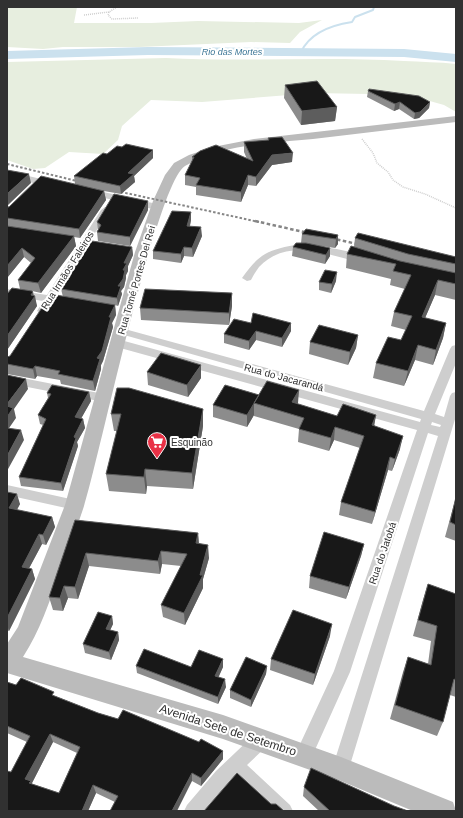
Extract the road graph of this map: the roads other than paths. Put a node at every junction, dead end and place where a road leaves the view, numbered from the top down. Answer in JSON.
{"nodes":[{"id":1,"x":456,"y":119,"type":"edge"},
{"id":2,"x":7,"y":174,"type":"edge"},
{"id":3,"x":61,"y":186,"type":"edge"},
{"id":4,"x":84,"y":191,"type":"edge"},
{"id":5,"x":113,"y":197,"type":"junction"},
{"id":6,"x":157,"y":207,"type":"junction"},
{"id":7,"x":80,"y":243,"type":"junction"},
{"id":8,"x":98,"y":246,"type":"edge"},
{"id":9,"x":368,"y":262,"type":"edge"},
{"id":10,"x":247,"y":278,"type":"dead end"},
{"id":11,"x":7,"y":292,"type":"edge"},
{"id":12,"x":49,"y":299,"type":"junction"},
{"id":13,"x":65,"y":302,"type":"edge"},
{"id":14,"x":37,"y":318,"type":"edge"},
{"id":15,"x":119,"y":337,"type":"junction"},
{"id":16,"x":456,"y":349,"type":"edge"},
{"id":17,"x":241,"y":365,"type":"junction"},
{"id":18,"x":235,"y":376,"type":"junction"},
{"id":19,"x":7,"y":379,"type":"edge"},
{"id":20,"x":307,"y":389,"type":"junction"},
{"id":21,"x":456,"y":396,"type":"edge"},
{"id":22,"x":104,"y":398,"type":"junction"},
{"id":23,"x":426,"y":422,"type":"junction"},
{"id":24,"x":446,"y":428,"type":"junction"},
{"id":25,"x":7,"y":490,"type":"edge"},
{"id":26,"x":75,"y":505,"type":"junction"},
{"id":27,"x":7,"y":663,"type":"edge"},
{"id":28,"x":261,"y":740,"type":"junction"},
{"id":29,"x":304,"y":755,"type":"junction"},
{"id":30,"x":235,"y":766,"type":"junction"},
{"id":31,"x":341,"y":769,"type":"junction"},
{"id":32,"x":193,"y":811,"type":"edge"},
{"id":33,"x":284,"y":811,"type":"edge"},
{"id":34,"x":444,"y":811,"type":"edge"}],
"edges":[{"from":1,"to":6,"type":"main road","name":"Rua Tomé Portes Del Rei"},
{"from":2,"to":3,"type":"street"},
{"from":4,"to":5,"type":"street"},
{"from":5,"to":6,"type":"street"},
{"from":5,"to":7,"type":"street","name":"Rua Irmãos Faleiros"},
{"from":6,"to":15,"type":"main road","name":"Rua Tomé Portes Del Rei"},
{"from":7,"to":8,"type":"street"},
{"from":7,"to":12,"type":"street","name":"Rua Irmãos Faleiros"},
{"from":9,"to":10,"type":"street"},
{"from":11,"to":12,"type":"street"},
{"from":12,"to":13,"type":"street"},
{"from":12,"to":14,"type":"street","name":"Rua Irmãos Faleiros"},
{"from":15,"to":17,"type":"street","name":"Rua do Jacarandá"},
{"from":15,"to":18,"type":"street","name":"Rua do Jacarandá"},
{"from":15,"to":22,"type":"main road","name":"Rua Tomé Portes Del Rei"},
{"from":16,"to":23,"type":"street","name":"Rua do Jatobá"},
{"from":17,"to":18,"type":"street"},
{"from":17,"to":20,"type":"street","name":"Rua do Jacarandá"},
{"from":18,"to":20,"type":"street","name":"Rua do Jacarandá"},
{"from":19,"to":22,"type":"street"},
{"from":20,"to":23,"type":"street","name":"Rua do Jacarandá"},
{"from":21,"to":24,"type":"street"},
{"from":22,"to":26,"type":"main road","name":"Rua Tomé Portes Del Rei"},
{"from":23,"to":24,"type":"street","name":"Rua do Jacarandá"},
{"from":23,"to":29,"type":"street","name":"Rua do Jatobá"},
{"from":24,"to":31,"type":"street"},
{"from":25,"to":26,"type":"street"},
{"from":26,"to":27,"type":"main road","name":"Rua Tomé Portes Del Rei"},
{"from":27,"to":28,"type":"main road","name":"Avenida Sete de Setembro"},
{"from":28,"to":29,"type":"main road","name":"Avenida Sete de Setembro"},
{"from":28,"to":30,"type":"street"},
{"from":29,"to":31,"type":"main road","name":"Avenida Sete de Setembro"},
{"from":30,"to":32,"type":"street"},
{"from":30,"to":33,"type":"street"},
{"from":31,"to":34,"type":"main road","name":"Avenida Sete de Setembro"}]}
